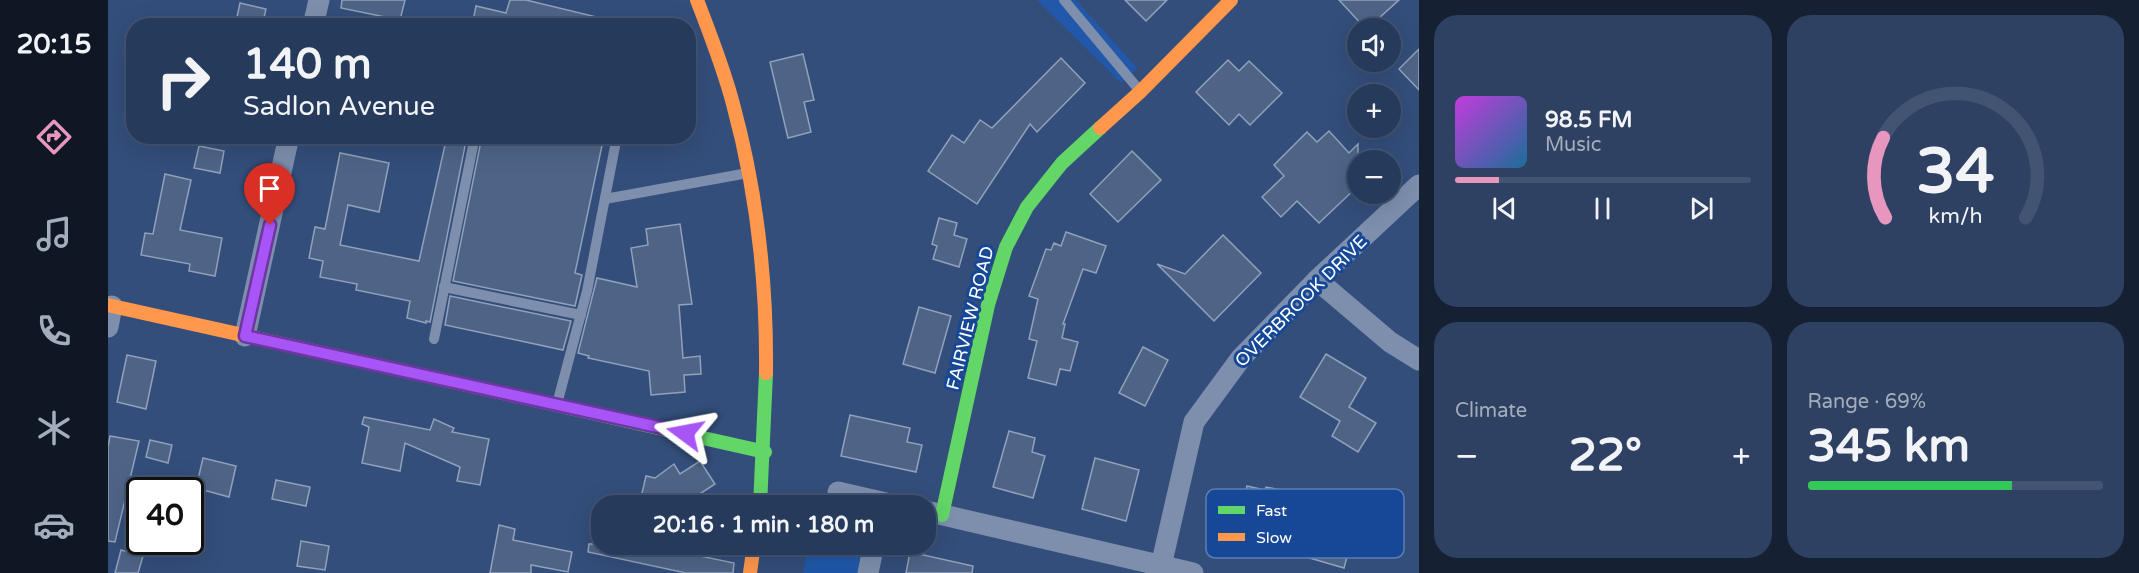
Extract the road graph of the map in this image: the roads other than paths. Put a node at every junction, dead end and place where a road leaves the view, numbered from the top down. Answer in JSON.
{"nodes":[{"id":1,"x":319,"y":0,"type":"edge"},
{"id":2,"x":697,"y":0,"type":"edge"},
{"id":3,"x":1064,"y":0,"type":"edge"},
{"id":4,"x":1231,"y":0,"type":"edge"},
{"id":5,"x":315,"y":18,"type":"edge"},
{"id":6,"x":1140,"y":92,"type":"junction"},
{"id":7,"x":287,"y":144,"type":"edge"},
{"id":8,"x":473,"y":144,"type":"edge"},
{"id":9,"x":615,"y":144,"type":"edge"},
{"id":10,"x":748,"y":172,"type":"junction"},
{"id":11,"x":1419,"y":185,"type":"edge"},
{"id":12,"x":605,"y":199,"type":"junction"},
{"id":13,"x":1317,"y":280,"type":"junction"},
{"id":14,"x":444,"y":286,"type":"junction"},
{"id":15,"x":109,"y":313,"type":"edge"},
{"id":16,"x":581,"y":315,"type":"junction"},
{"id":17,"x":245,"y":336,"type":"junction"},
{"id":18,"x":434,"y":339,"type":"dead end"},
{"id":19,"x":1419,"y":360,"type":"edge"},
{"id":20,"x":557,"y":404,"type":"junction"},
{"id":21,"x":765,"y":452,"type":"junction"},
{"id":22,"x":838,"y":492,"type":"dead end"},
{"id":23,"x":761,"y":495,"type":"edge"},
{"id":24,"x":850,"y":495,"type":"edge"},
{"id":25,"x":936,"y":505,"type":"edge"},
{"id":26,"x":936,"y":513,"type":"edge"},
{"id":27,"x":752,"y":555,"type":"edge"},
{"id":28,"x":872,"y":555,"type":"edge"},
{"id":29,"x":1161,"y":566,"type":"junction"},
{"id":30,"x":750,"y":573,"type":"edge"},
{"id":31,"x":868,"y":573,"type":"edge"},
{"id":32,"x":1193,"y":573,"type":"edge"}],
"edges":[{"from":1,"to":5,"type":"street"},
{"from":2,"to":10,"type":"street"},
{"from":3,"to":6,"type":"lane"},
{"from":4,"to":6,"type":"street","name":"FAIRVIEW ROAD"},
{"from":6,"to":25,"type":"street","name":"FAIRVIEW ROAD"},
{"from":7,"to":17,"type":"street"},
{"from":8,"to":14,"type":"lane"},
{"from":9,"to":12,"type":"lane"},
{"from":10,"to":12,"type":"lane"},
{"from":10,"to":21,"type":"street"},
{"from":11,"to":13,"type":"street","name":"OVERBROOK DRIVE"},
{"from":12,"to":16,"type":"lane"},
{"from":13,"to":19,"type":"street"},
{"from":13,"to":29,"type":"street","name":"OVERBROOK DRIVE"},
{"from":14,"to":16,"type":"lane"},
{"from":14,"to":18,"type":"lane"},
{"from":15,"to":17,"type":"street"},
{"from":16,"to":20,"type":"lane"},
{"from":17,"to":20,"type":"street"},
{"from":20,"to":21,"type":"street"},
{"from":21,"to":23,"type":"street"},
{"from":22,"to":24,"type":"street"},
{"from":26,"to":29,"type":"street"},
{"from":27,"to":30,"type":"street"},
{"from":28,"to":31,"type":"street"},
{"from":29,"to":32,"type":"street"}]}
